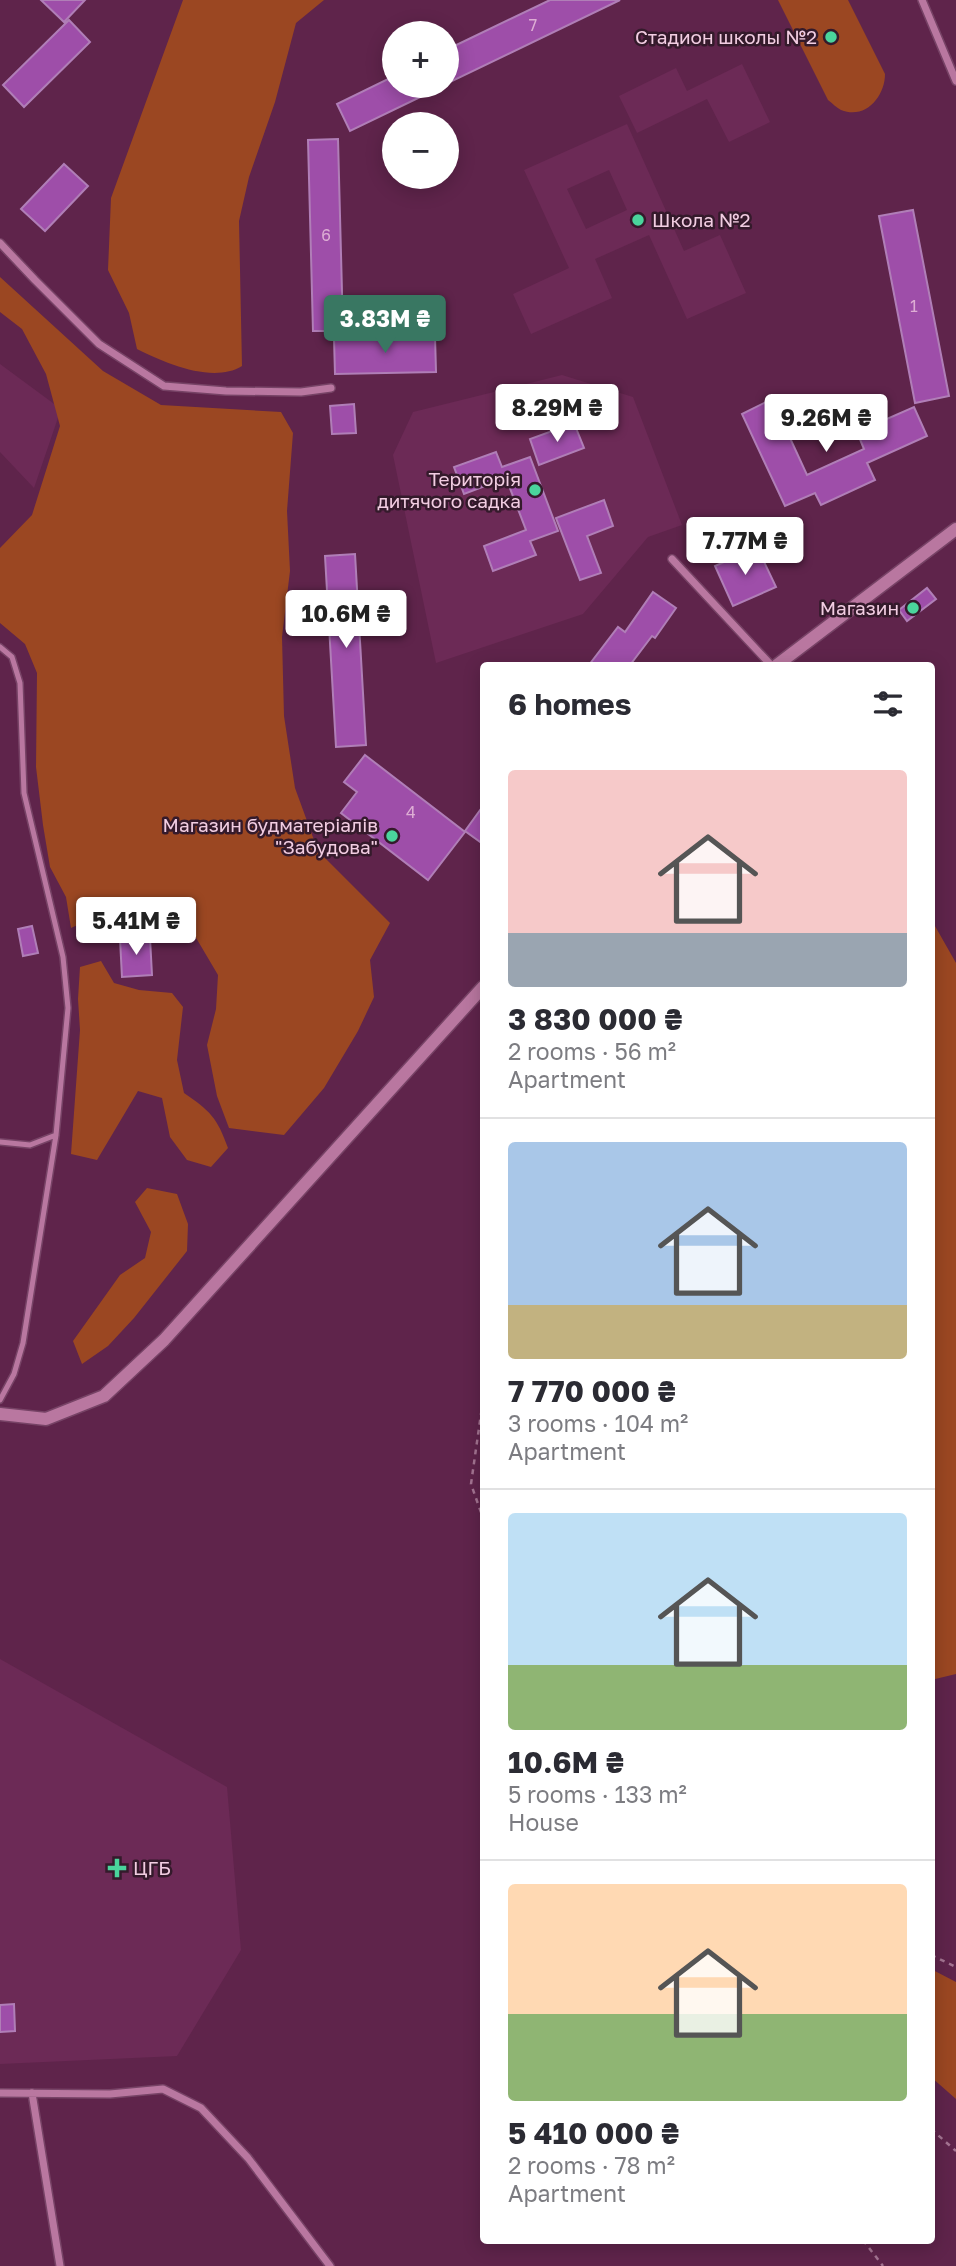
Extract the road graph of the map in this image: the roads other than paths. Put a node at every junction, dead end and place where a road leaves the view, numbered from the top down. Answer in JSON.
{"nodes":[{"id":1,"x":922,"y":0,"type":"edge"},
{"id":2,"x":956,"y":81,"type":"edge"},
{"id":3,"x":0,"y":243,"type":"edge"},
{"id":4,"x":331,"y":388,"type":"dead end"},
{"id":5,"x":956,"y":529,"type":"edge"},
{"id":6,"x":672,"y":559,"type":"dead end"},
{"id":7,"x":0,"y":647,"type":"edge"},
{"id":8,"x":768,"y":662,"type":"edge"},
{"id":9,"x":781,"y":662,"type":"edge"},
{"id":10,"x":480,"y":990,"type":"edge"},
{"id":11,"x":56,"y":1135,"type":"junction"},
{"id":12,"x":0,"y":1142,"type":"edge"},
{"id":13,"x":0,"y":1400,"type":"edge"},
{"id":14,"x":0,"y":1414,"type":"edge"},
{"id":15,"x":0,"y":2093,"type":"edge"},
{"id":16,"x":32,"y":2093,"type":"junction"},
{"id":17,"x":60,"y":2266,"type":"edge"},
{"id":18,"x":330,"y":2266,"type":"edge"}],
"edges":[{"from":1,"to":2,"type":"street"},
{"from":3,"to":4,"type":"street"},
{"from":5,"to":9,"type":"street"},
{"from":6,"to":8,"type":"street"},
{"from":7,"to":11,"type":"lane"},
{"from":10,"to":14,"type":"street"},
{"from":11,"to":12,"type":"lane"},
{"from":11,"to":13,"type":"lane"},
{"from":15,"to":16,"type":"street"},
{"from":16,"to":17,"type":"street"},
{"from":16,"to":18,"type":"street"}]}
